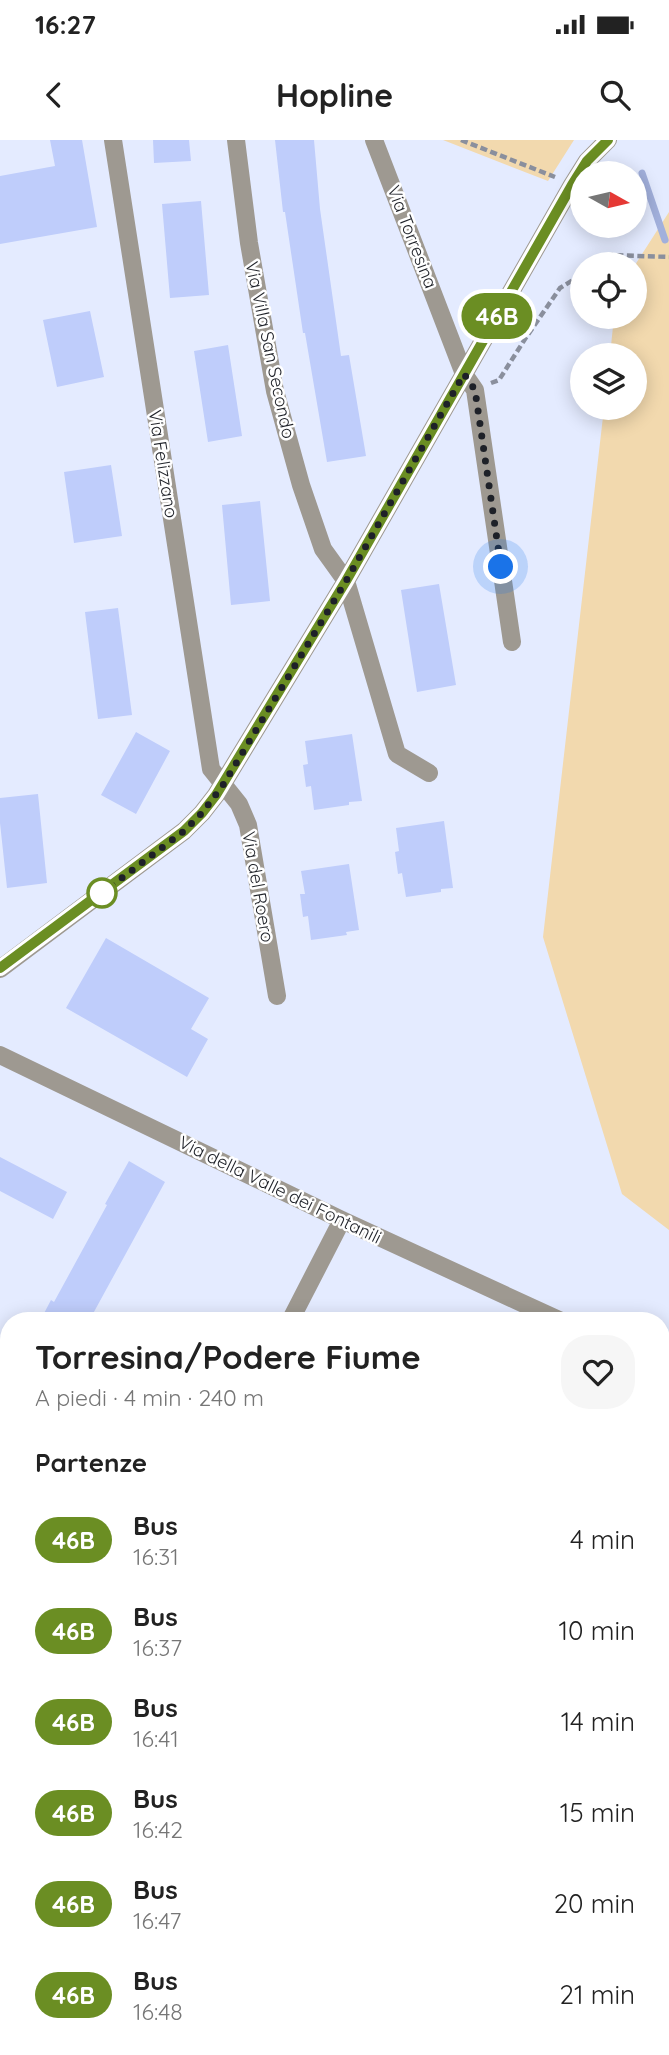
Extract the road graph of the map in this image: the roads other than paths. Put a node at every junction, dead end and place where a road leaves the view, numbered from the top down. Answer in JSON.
{"nodes":[{"id":1,"x":113,"y":140,"type":"edge"},
{"id":2,"x":236,"y":140,"type":"edge"},
{"id":3,"x":374,"y":140,"type":"edge"},
{"id":4,"x":608,"y":140,"type":"edge"},
{"id":5,"x":464,"y":374,"type":"junction"},
{"id":6,"x":346,"y":581,"type":"junction"},
{"id":7,"x":512,"y":642,"type":"dead end"},
{"id":8,"x":429,"y":773,"type":"dead end"},
{"id":9,"x":223,"y":785,"type":"junction"},
{"id":10,"x":0,"y":968,"type":"edge"},
{"id":11,"x":277,"y":996,"type":"dead end"},
{"id":12,"x":0,"y":1055,"type":"edge"},
{"id":13,"x":342,"y":1220,"type":"junction"},
{"id":14,"x":295,"y":1312,"type":"edge"},
{"id":15,"x":541,"y":1312,"type":"edge"}],
"edges":[{"from":1,"to":9,"type":"street","name":"Via Felizzano"},
{"from":2,"to":6,"type":"street","name":"Via Villa San Secondo"},
{"from":3,"to":5,"type":"street","name":"Via Torresina"},
{"from":4,"to":5,"type":"street"},
{"from":5,"to":6,"type":"street"},
{"from":5,"to":7,"type":"street","name":"Via Torresina"},
{"from":6,"to":8,"type":"street","name":"Via Villa San Secondo"},
{"from":6,"to":9,"type":"street"},
{"from":9,"to":10,"type":"street"},
{"from":9,"to":11,"type":"street","name":"Via del Roero"},
{"from":12,"to":13,"type":"street","name":"Via della Valle dei Fontanili"},
{"from":13,"to":14,"type":"street"},
{"from":13,"to":15,"type":"street","name":"Via della Valle dei Fontanili"}]}
